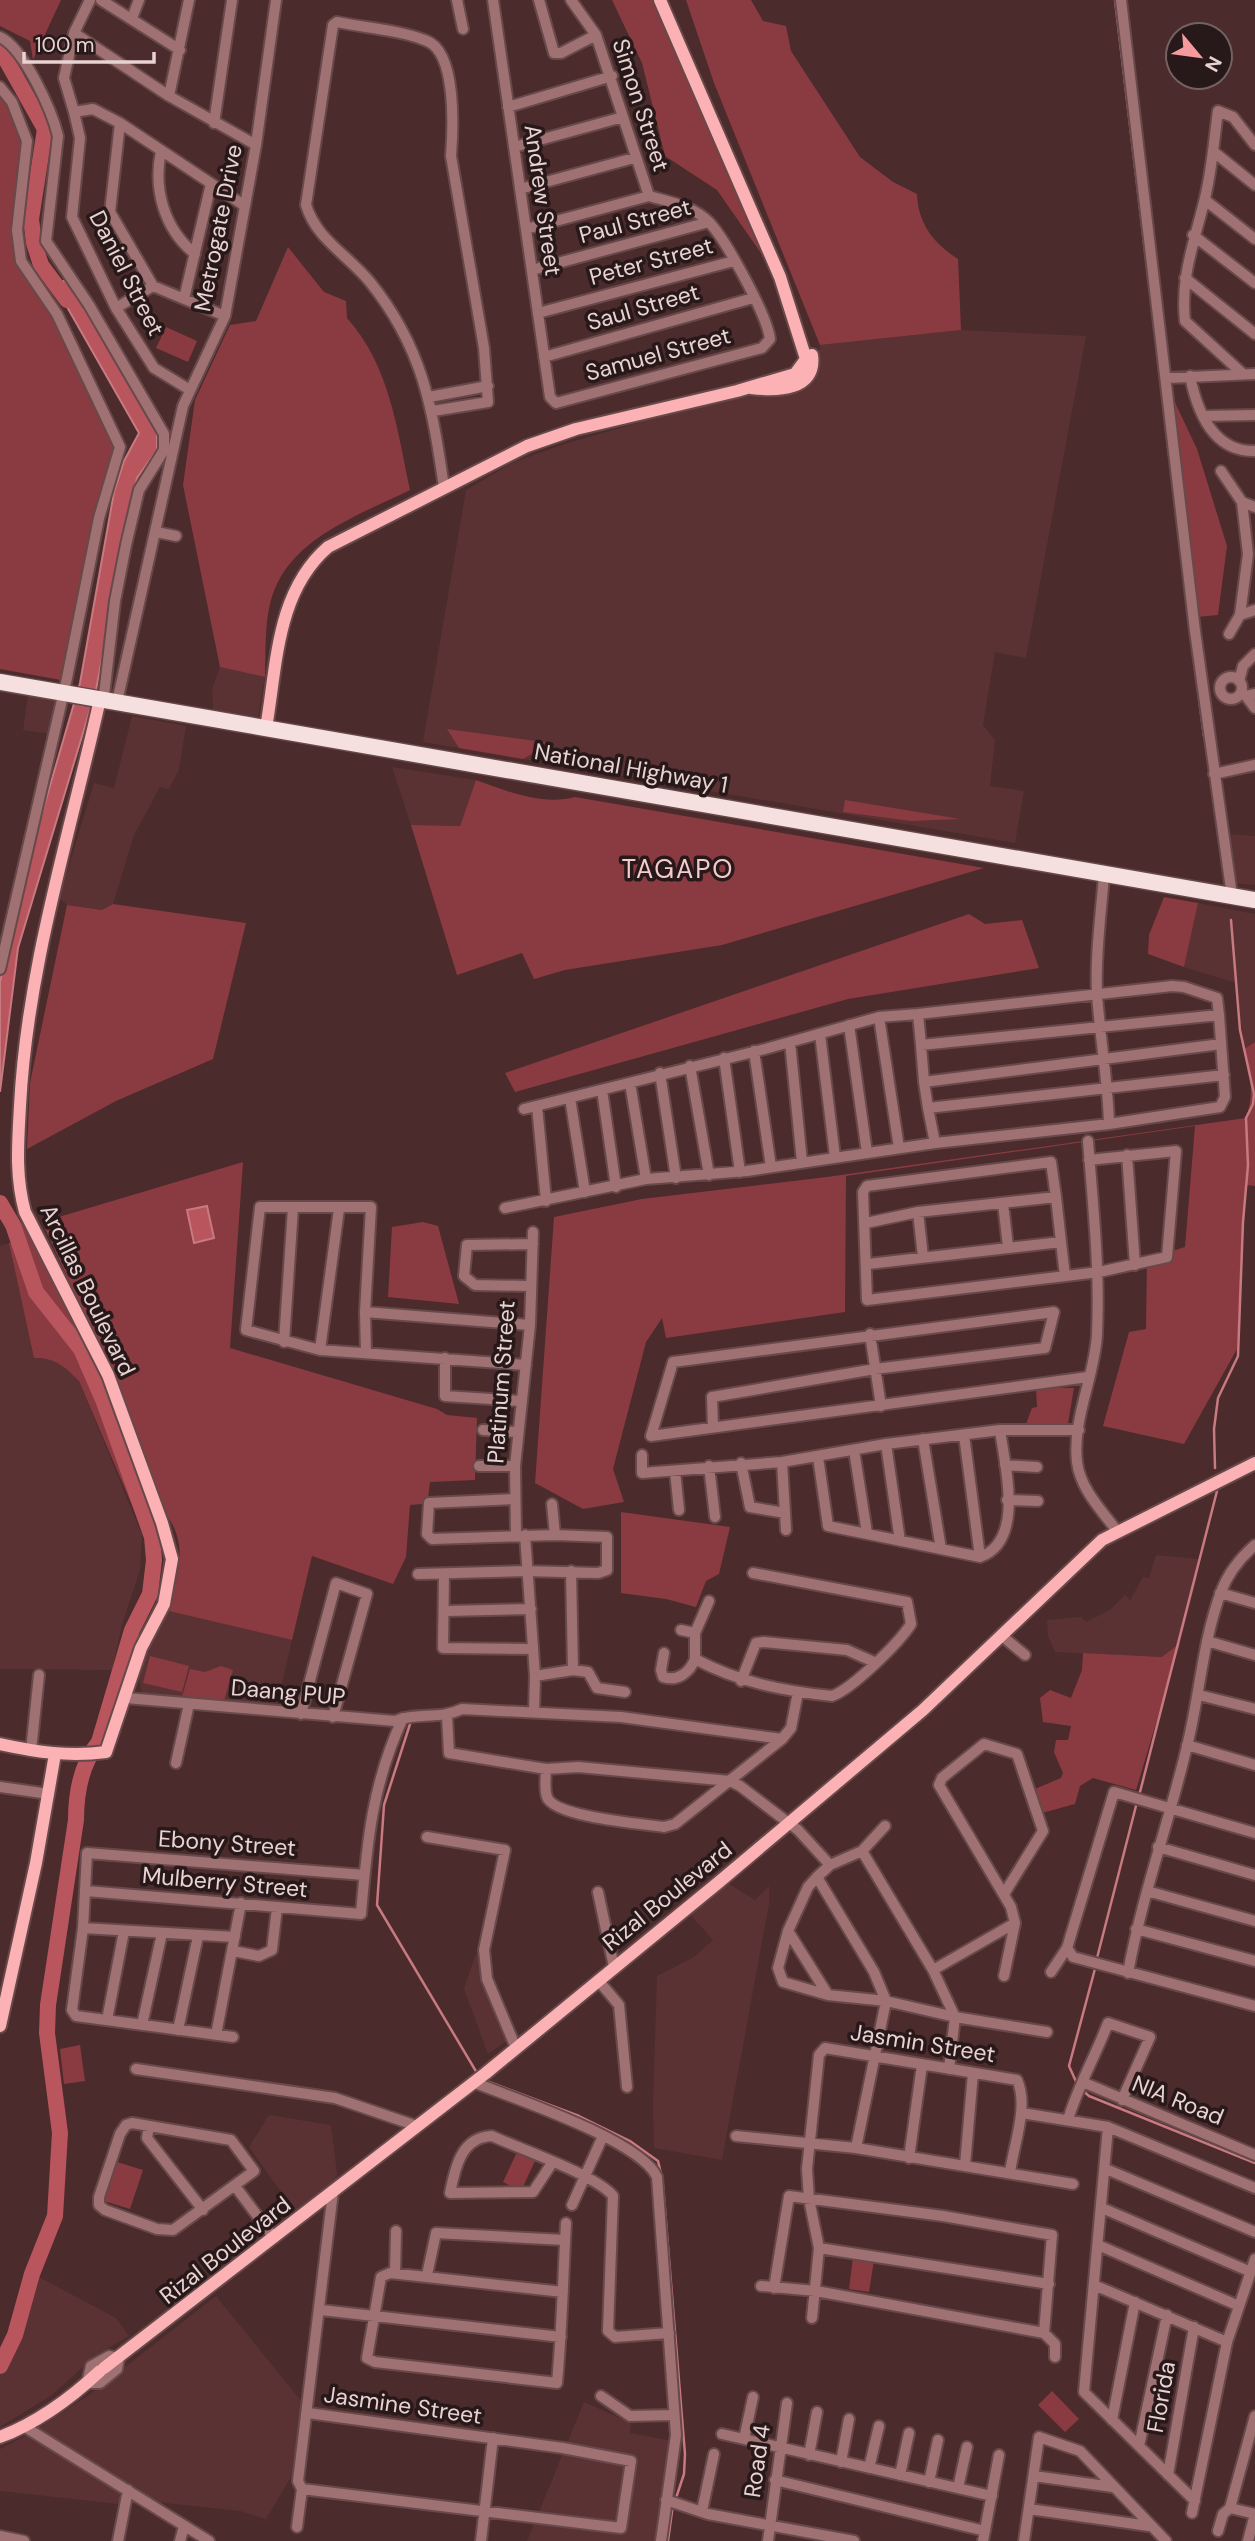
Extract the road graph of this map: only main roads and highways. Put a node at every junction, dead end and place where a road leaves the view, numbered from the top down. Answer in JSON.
{"nodes":[{"id":1,"x":660,"y":0,"type":"edge"},
{"id":2,"x":667,"y":0,"type":"edge"},
{"id":3,"x":751,"y":202,"type":"junction"},
{"id":4,"x":0,"y":682,"type":"edge"},
{"id":5,"x":107,"y":699,"type":"junction"},
{"id":6,"x":266,"y":728,"type":"junction"},
{"id":7,"x":1255,"y":900,"type":"edge"},
{"id":8,"x":1254,"y":1466,"type":"edge"},
{"id":9,"x":0,"y":1744,"type":"edge"},
{"id":10,"x":55,"y":1754,"type":"junction"},
{"id":11,"x":0,"y":2026,"type":"edge"},
{"id":12,"x":0,"y":2437,"type":"edge"}],
"edges":[{"from":1,"to":3,"type":"main road"},
{"from":2,"to":3,"type":"main road"},
{"from":3,"to":6,"type":"main road"},
{"from":4,"to":5,"type":"highway","name":"National Highway 1"},
{"from":5,"to":6,"type":"highway","name":"National Highway 1"},
{"from":5,"to":10,"type":"main road","name":"Arcillas Boulevard"},
{"from":6,"to":7,"type":"highway","name":"National Highway 1"},
{"from":8,"to":12,"type":"main road","name":"Rizal Boulevard"},
{"from":9,"to":10,"type":"main road","name":"Arcillas Boulevard"},
{"from":10,"to":11,"type":"main road"}]}
